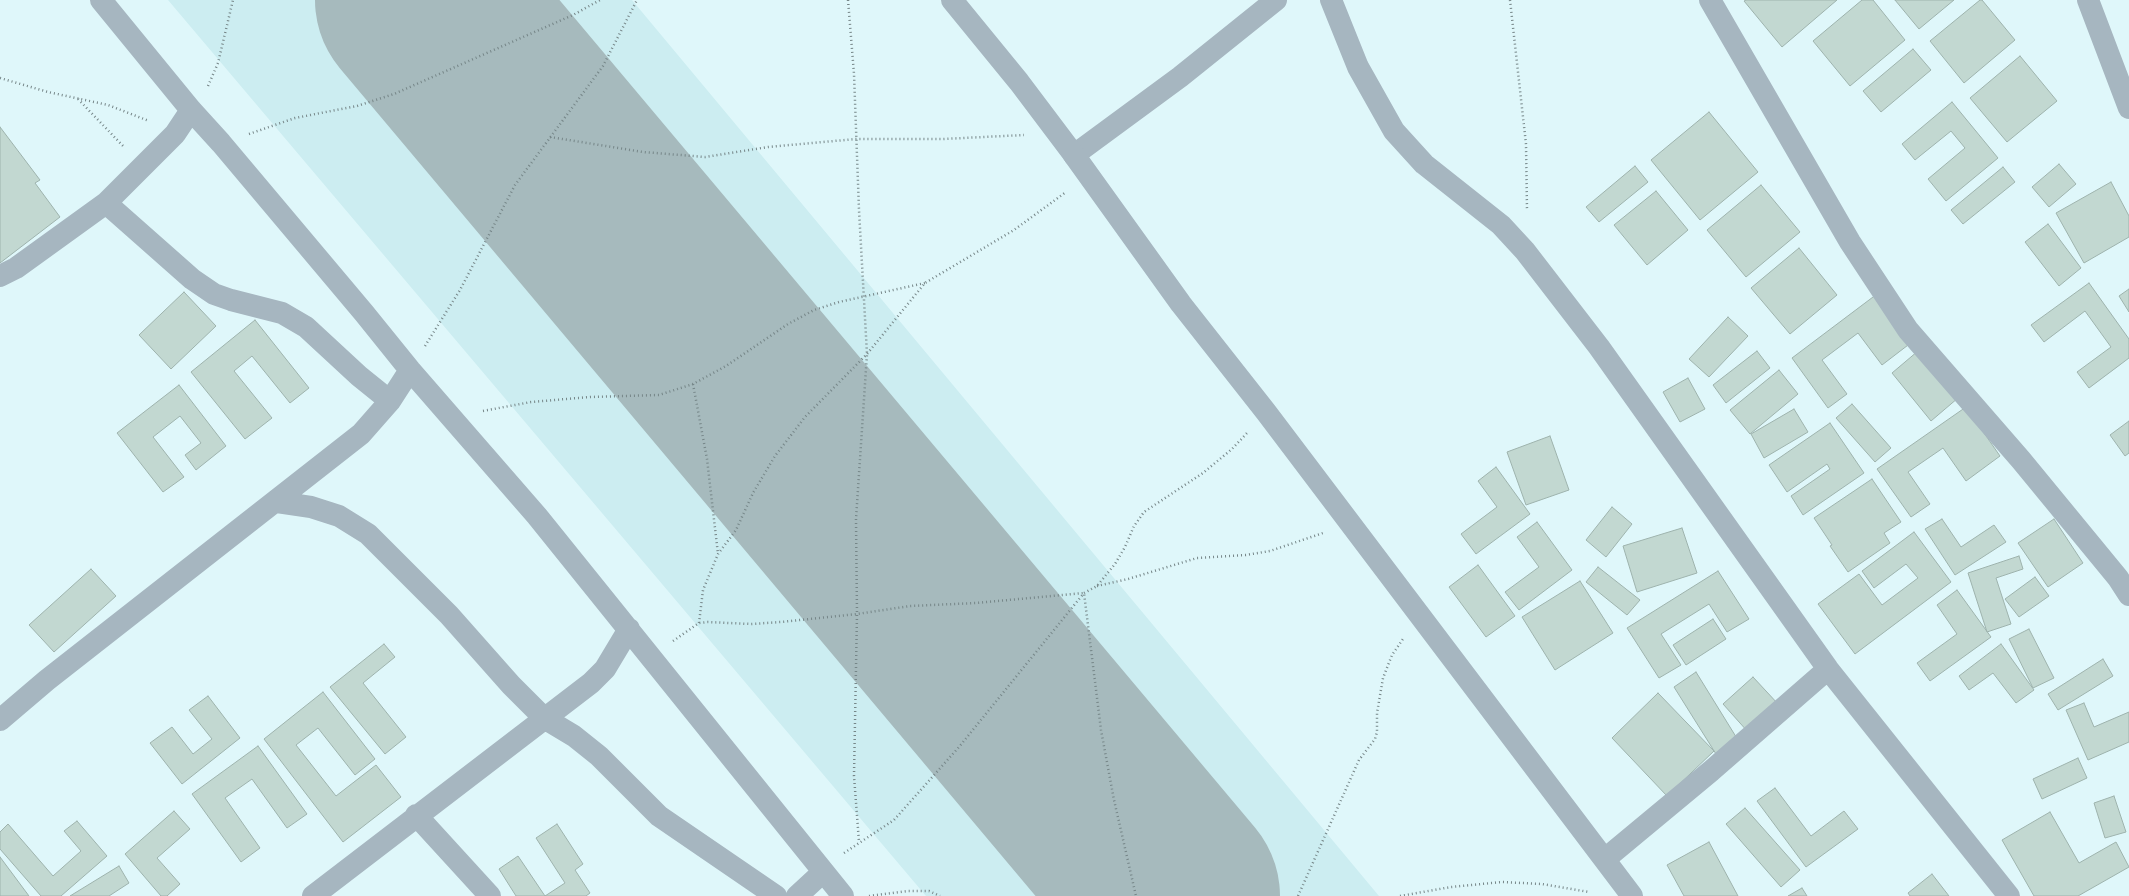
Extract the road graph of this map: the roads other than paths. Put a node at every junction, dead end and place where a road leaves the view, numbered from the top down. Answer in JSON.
{"nodes":[{"id":1,"x":101,"y":0,"type":"edge"},
{"id":2,"x":952,"y":0,"type":"edge"},
{"id":3,"x":1276,"y":0,"type":"edge"},
{"id":4,"x":1331,"y":0,"type":"edge"},
{"id":5,"x":1710,"y":0,"type":"edge"},
{"id":6,"x":2088,"y":0,"type":"edge"},
{"id":7,"x":2129,"y":108,"type":"edge"},
{"id":8,"x":191,"y":110,"type":"junction"},
{"id":9,"x":1074,"y":154,"type":"junction"},
{"id":10,"x":106,"y":203,"type":"junction"},
{"id":11,"x":0,"y":276,"type":"edge"},
{"id":12,"x":410,"y":370,"type":"junction"},
{"id":13,"x":390,"y":401,"type":"junction"},
{"id":14,"x":277,"y":502,"type":"junction"},
{"id":15,"x":2129,"y":596,"type":"edge"},
{"id":16,"x":629,"y":629,"type":"junction"},
{"id":17,"x":1828,"y":669,"type":"junction"},
{"id":18,"x":544,"y":718,"type":"junction"},
{"id":19,"x":0,"y":720,"type":"edge"},
{"id":20,"x":416,"y":815,"type":"junction"},
{"id":21,"x":1605,"y":859,"type":"junction"},
{"id":22,"x":823,"y":872,"type":"junction"},
{"id":23,"x":313,"y":896,"type":"edge"},
{"id":24,"x":490,"y":896,"type":"edge"},
{"id":25,"x":776,"y":896,"type":"edge"},
{"id":26,"x":797,"y":896,"type":"edge"},
{"id":27,"x":843,"y":896,"type":"edge"},
{"id":28,"x":1632,"y":896,"type":"edge"},
{"id":29,"x":2009,"y":896,"type":"edge"}],
"edges":[{"from":1,"to":8,"type":"street"},
{"from":2,"to":9,"type":"street"},
{"from":3,"to":9,"type":"street"},
{"from":4,"to":17,"type":"street"},
{"from":5,"to":15,"type":"street"},
{"from":6,"to":7,"type":"street"},
{"from":8,"to":10,"type":"street"},
{"from":8,"to":12,"type":"street"},
{"from":9,"to":21,"type":"street"},
{"from":10,"to":11,"type":"street"},
{"from":10,"to":13,"type":"street"},
{"from":12,"to":13,"type":"street"},
{"from":12,"to":16,"type":"street"},
{"from":13,"to":14,"type":"street"},
{"from":14,"to":18,"type":"street"},
{"from":14,"to":19,"type":"street"},
{"from":16,"to":18,"type":"street"},
{"from":16,"to":22,"type":"street"},
{"from":17,"to":21,"type":"street"},
{"from":17,"to":29,"type":"street"},
{"from":18,"to":20,"type":"street"},
{"from":18,"to":25,"type":"street"},
{"from":20,"to":23,"type":"street"},
{"from":20,"to":24,"type":"street"},
{"from":21,"to":28,"type":"street"},
{"from":22,"to":26,"type":"street"},
{"from":22,"to":27,"type":"street"}]}
